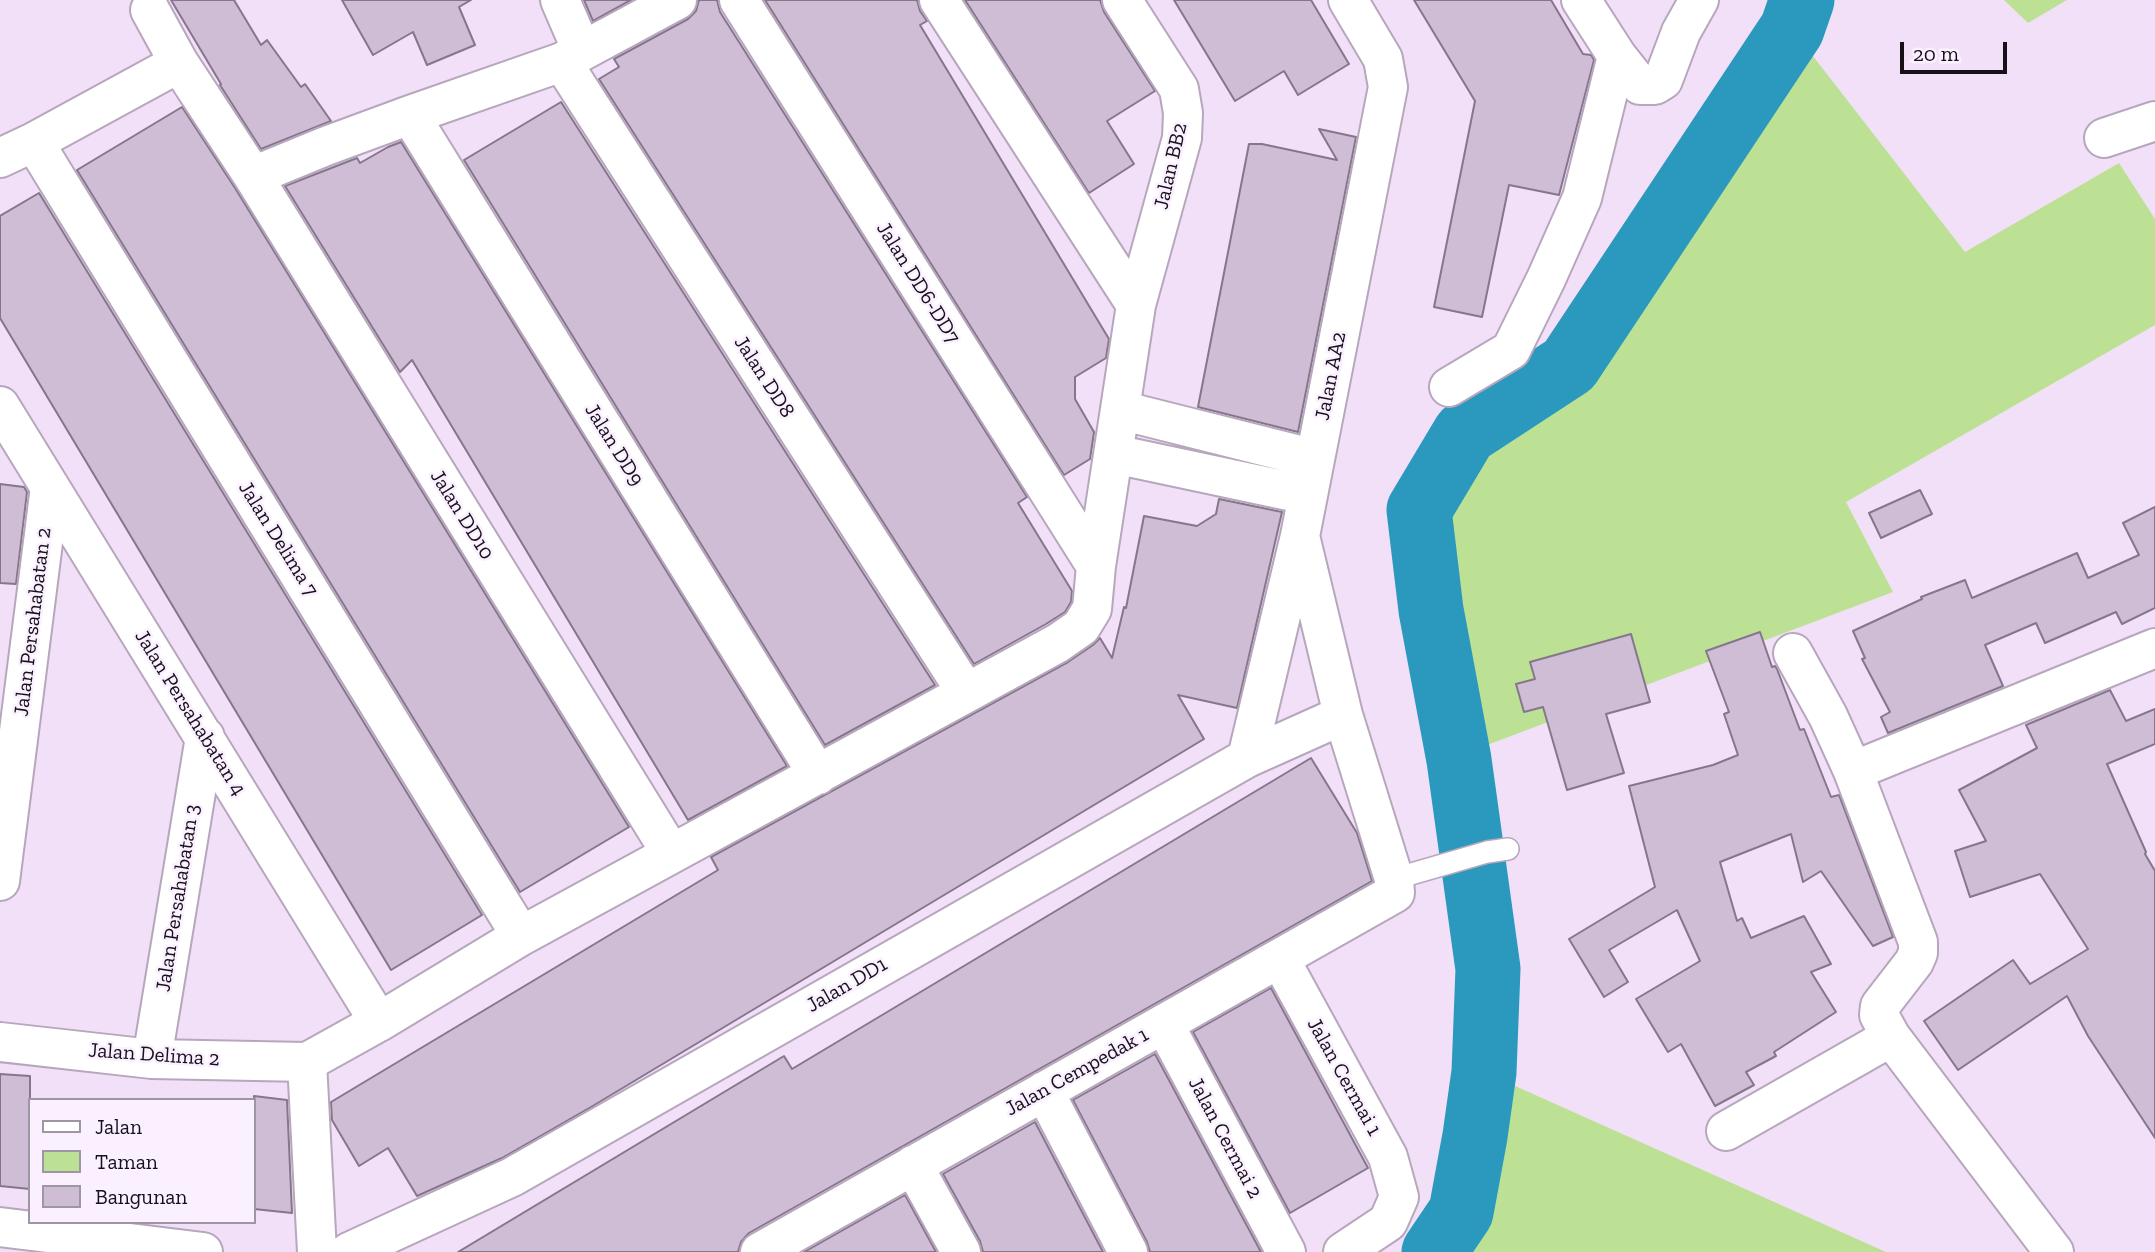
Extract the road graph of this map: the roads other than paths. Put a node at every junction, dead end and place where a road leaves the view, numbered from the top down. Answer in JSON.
{"nodes":[{"id":1,"x":560,"y":0,"type":"edge"},
{"id":2,"x":677,"y":0,"type":"edge"},
{"id":3,"x":739,"y":0,"type":"edge"},
{"id":4,"x":939,"y":0,"type":"edge"},
{"id":5,"x":1122,"y":0,"type":"edge"},
{"id":6,"x":1348,"y":0,"type":"edge"},
{"id":7,"x":1581,"y":0,"type":"edge"},
{"id":8,"x":1699,"y":0,"type":"edge"},
{"id":9,"x":150,"y":10,"type":"dead end"},
{"id":10,"x":1617,"y":56,"type":"junction"},
{"id":11,"x":572,"y":57,"type":"junction"},
{"id":12,"x":179,"y":63,"type":"junction"},
{"id":13,"x":410,"y":115,"type":"junction"},
{"id":14,"x":2155,"y":121,"type":"edge"},
{"id":15,"x":2104,"y":138,"type":"dead end"},
{"id":16,"x":34,"y":142,"type":"junction"},
{"id":17,"x":0,"y":158,"type":"edge"},
{"id":18,"x":253,"y":176,"type":"junction"},
{"id":19,"x":1136,"y":304,"type":"junction"},
{"id":20,"x":1449,"y":387,"type":"dead end"},
{"id":21,"x":1120,"y":410,"type":"junction"},
{"id":22,"x":3,"y":414,"type":"edge"},
{"id":23,"x":1114,"y":454,"type":"junction"},
{"id":24,"x":1311,"y":477,"type":"junction"},
{"id":25,"x":50,"y":487,"type":"junction"},
{"id":26,"x":1300,"y":536,"type":"junction"},
{"id":27,"x":1096,"y":566,"type":"junction"},
{"id":28,"x":2155,"y":649,"type":"edge"},
{"id":29,"x":1793,"y":653,"type":"dead end"},
{"id":30,"x":966,"y":692,"type":"junction"},
{"id":31,"x":1343,"y":715,"type":"junction"},
{"id":32,"x":205,"y":737,"type":"junction"},
{"id":33,"x":1247,"y":758,"type":"junction"},
{"id":34,"x":1853,"y":771,"type":"junction"},
{"id":35,"x":818,"y":775,"type":"junction"},
{"id":36,"x":1497,"y":850,"type":"dead end"},
{"id":37,"x":671,"y":853,"type":"junction"},
{"id":38,"x":0,"y":881,"type":"edge"},
{"id":39,"x":1402,"y":882,"type":"junction"},
{"id":40,"x":521,"y":936,"type":"junction"},
{"id":41,"x":1280,"y":959,"type":"junction"},
{"id":42,"x":379,"y":1022,"type":"junction"},
{"id":43,"x":1164,"y":1024,"type":"junction"},
{"id":44,"x":1891,"y":1037,"type":"junction"},
{"id":45,"x":0,"y":1042,"type":"edge"},
{"id":46,"x":152,"y":1059,"type":"junction"},
{"id":47,"x":307,"y":1062,"type":"junction"},
{"id":48,"x":1044,"y":1091,"type":"junction"},
{"id":49,"x":1726,"y":1131,"type":"dead end"},
{"id":50,"x":913,"y":1165,"type":"junction"},
{"id":51,"x":0,"y":1227,"type":"edge"},
{"id":52,"x":782,"y":1247,"type":"edge"},
{"id":53,"x":204,"y":1252,"type":"edge"},
{"id":54,"x":317,"y":1252,"type":"edge"},
{"id":55,"x":349,"y":1252,"type":"edge"},
{"id":56,"x":961,"y":1252,"type":"edge"},
{"id":57,"x":1128,"y":1252,"type":"edge"},
{"id":58,"x":1286,"y":1252,"type":"edge"},
{"id":59,"x":1343,"y":1252,"type":"edge"},
{"id":60,"x":2054,"y":1252,"type":"edge"}],
"edges":[{"from":1,"to":11,"type":"street","name":"Jalan DD8"},
{"from":2,"to":11,"type":"street"},
{"from":3,"to":27,"type":"street","name":"Jalan DD6-DD7"},
{"from":4,"to":19,"type":"street"},
{"from":5,"to":19,"type":"street","name":"Jalan BB2"},
{"from":6,"to":24,"type":"street","name":"Jalan AA2"},
{"from":7,"to":10,"type":"street"},
{"from":8,"to":10,"type":"street"},
{"from":9,"to":12,"type":"street","name":"Jalan DD10"},
{"from":10,"to":20,"type":"street"},
{"from":11,"to":13,"type":"street"},
{"from":11,"to":30,"type":"street","name":"Jalan DD8"},
{"from":12,"to":16,"type":"street"},
{"from":12,"to":18,"type":"street","name":"Jalan DD10"},
{"from":13,"to":18,"type":"street"},
{"from":13,"to":35,"type":"street","name":"Jalan DD9"},
{"from":14,"to":15,"type":"street"},
{"from":16,"to":17,"type":"street"},
{"from":16,"to":40,"type":"street","name":"Jalan Delima 7"},
{"from":18,"to":37,"type":"street","name":"Jalan DD10"},
{"from":19,"to":21,"type":"street","name":"Jalan BB2"},
{"from":21,"to":23,"type":"street","name":"Jalan BB2"},
{"from":21,"to":24,"type":"street"},
{"from":22,"to":25,"type":"street","name":"Jalan Persahabatan 4"},
{"from":23,"to":24,"type":"street"},
{"from":23,"to":27,"type":"street","name":"Jalan BB2"},
{"from":24,"to":26,"type":"street","name":"Jalan AA2"},
{"from":25,"to":32,"type":"street","name":"Jalan Persahabatan 4"},
{"from":25,"to":38,"type":"street","name":"Jalan Persahabatan 2"},
{"from":26,"to":31,"type":"street"},
{"from":26,"to":33,"type":"street","name":"Jalan AA2"},
{"from":27,"to":30,"type":"street","name":"Jalan BB2"},
{"from":28,"to":34,"type":"street"},
{"from":29,"to":34,"type":"street"},
{"from":30,"to":35,"type":"street","name":"Jalan BB2"},
{"from":31,"to":33,"type":"street","name":"Jalan DD1"},
{"from":31,"to":39,"type":"street"},
{"from":32,"to":42,"type":"street","name":"Jalan Persahabatan 4"},
{"from":32,"to":46,"type":"street","name":"Jalan Persahabatan 3"},
{"from":33,"to":55,"type":"street","name":"Jalan DD1"},
{"from":34,"to":44,"type":"street"},
{"from":35,"to":37,"type":"street","name":"Jalan BB2"},
{"from":36,"to":39,"type":"lane"},
{"from":37,"to":40,"type":"street","name":"Jalan BB2"},
{"from":39,"to":41,"type":"street","name":"Jalan Cempedak 1"},
{"from":40,"to":42,"type":"street","name":"Jalan BB2"},
{"from":41,"to":43,"type":"street","name":"Jalan Cempedak 1"},
{"from":41,"to":59,"type":"street","name":"Jalan Cermai 1"},
{"from":42,"to":47,"type":"street","name":"Jalan BB2"},
{"from":43,"to":48,"type":"street","name":"Jalan Cempedak 1"},
{"from":43,"to":58,"type":"street","name":"Jalan Cermai 2"},
{"from":44,"to":49,"type":"street"},
{"from":44,"to":60,"type":"street"},
{"from":45,"to":46,"type":"street","name":"Jalan Delima 2"},
{"from":46,"to":47,"type":"street","name":"Jalan Delima 2"},
{"from":47,"to":54,"type":"street"},
{"from":48,"to":50,"type":"street","name":"Jalan Cempedak 1"},
{"from":48,"to":57,"type":"street"},
{"from":50,"to":52,"type":"street","name":"Jalan Cempedak 1"},
{"from":50,"to":56,"type":"street"},
{"from":51,"to":53,"type":"street"}]}
